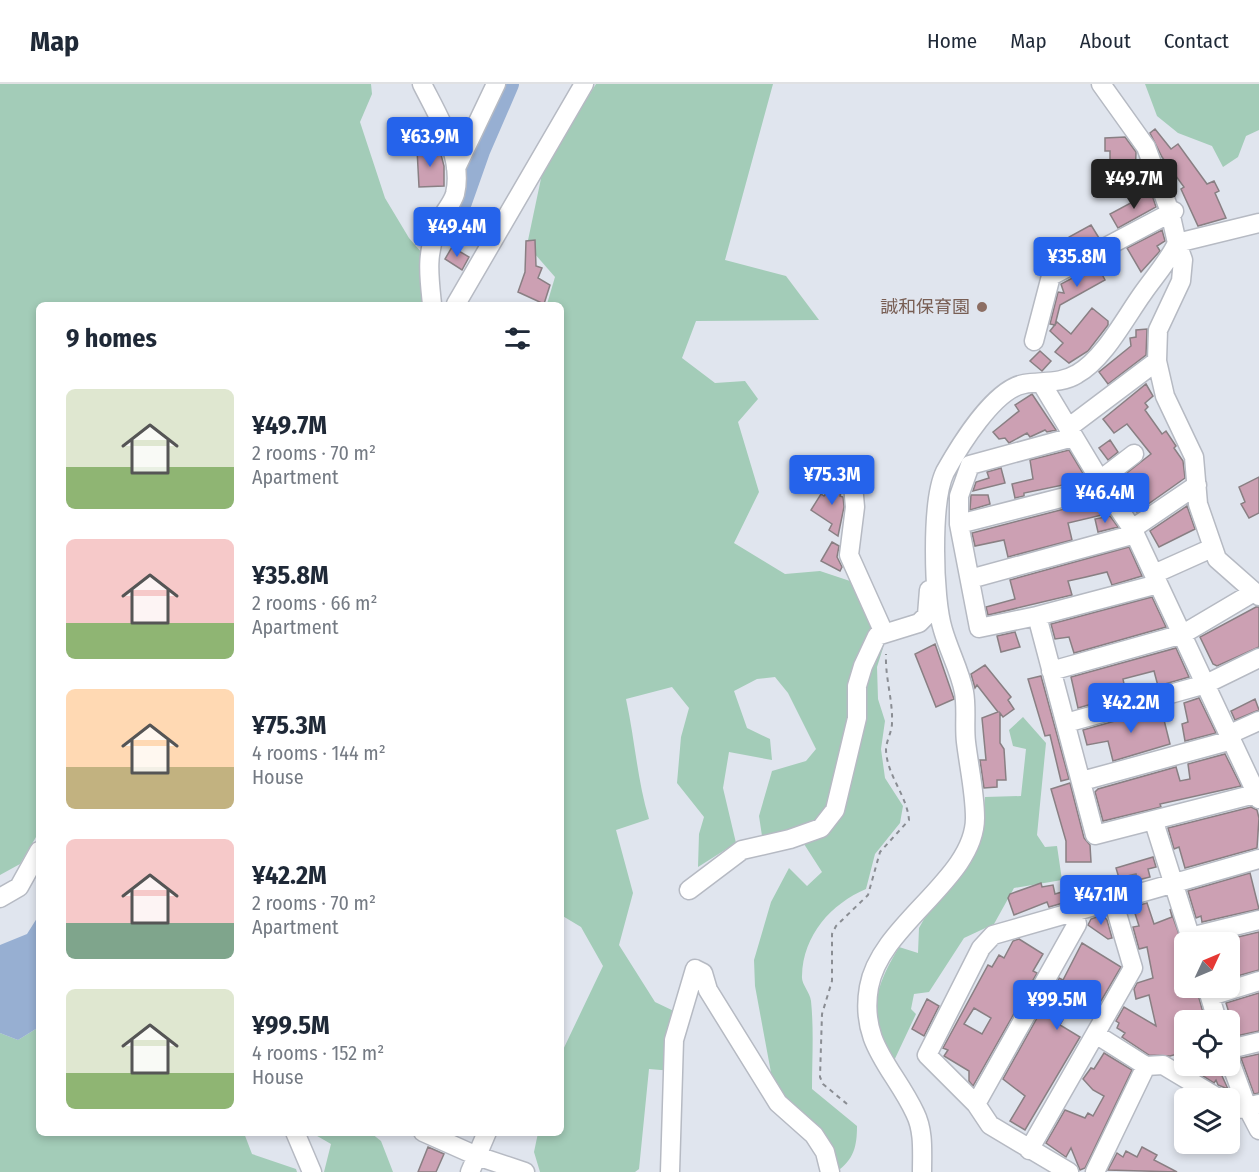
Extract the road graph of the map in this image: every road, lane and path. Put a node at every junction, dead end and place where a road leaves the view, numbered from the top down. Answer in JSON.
{"nodes":[{"id":1,"x":422,"y":84,"type":"edge"},
{"id":2,"x":496,"y":84,"type":"edge"},
{"id":3,"x":1101,"y":84,"type":"edge"},
{"id":4,"x":581,"y":85,"type":"edge"},
{"id":5,"x":456,"y":168,"type":"junction"},
{"id":6,"x":1172,"y":211,"type":"junction"},
{"id":7,"x":1259,"y":223,"type":"edge"},
{"id":8,"x":1177,"y":243,"type":"junction"},
{"id":9,"x":432,"y":302,"type":"edge"},
{"id":10,"x":457,"y":302,"type":"edge"},
{"id":11,"x":1034,"y":341,"type":"dead end"},
{"id":12,"x":1157,"y":361,"type":"junction"},
{"id":13,"x":1042,"y":384,"type":"junction"},
{"id":14,"x":1070,"y":432,"type":"junction"},
{"id":15,"x":1134,"y":454,"type":"dead end"},
{"id":16,"x":1102,"y":483,"type":"junction"},
{"id":17,"x":853,"y":485,"type":"dead end"},
{"id":18,"x":1197,"y":485,"type":"junction"},
{"id":19,"x":959,"y":524,"type":"junction"},
{"id":20,"x":1133,"y":530,"type":"junction"},
{"id":21,"x":1212,"y":548,"type":"junction"},
{"id":22,"x":936,"y":569,"type":"junction"},
{"id":23,"x":970,"y":579,"type":"junction"},
{"id":24,"x":1156,"y":579,"type":"junction"},
{"id":25,"x":1256,"y":594,"type":"edge"},
{"id":26,"x":1037,"y":616,"type":"junction"},
{"id":27,"x":884,"y":633,"type":"junction"},
{"id":28,"x":1183,"y":634,"type":"junction"},
{"id":29,"x":1259,"y":658,"type":"edge"},
{"id":30,"x":1051,"y":671,"type":"junction"},
{"id":31,"x":1206,"y":684,"type":"junction"},
{"id":32,"x":1259,"y":721,"type":"edge"},
{"id":33,"x":1066,"y":723,"type":"junction"},
{"id":34,"x":1231,"y":737,"type":"junction"},
{"id":35,"x":1082,"y":781,"type":"junction"},
{"id":36,"x":1258,"y":795,"type":"edge"},
{"id":37,"x":1154,"y":822,"type":"junction"},
{"id":38,"x":36,"y":856,"type":"edge"},
{"id":39,"x":1259,"y":859,"type":"edge"},
{"id":40,"x":1172,"y":883,"type":"junction"},
{"id":41,"x":689,"y":890,"type":"dead end"},
{"id":42,"x":0,"y":898,"type":"edge"},
{"id":43,"x":1113,"y":900,"type":"junction"},
{"id":44,"x":1074,"y":911,"type":"junction"},
{"id":45,"x":1259,"y":920,"type":"edge"},
{"id":46,"x":1188,"y":932,"type":"edge"},
{"id":47,"x":1218,"y":932,"type":"edge"},
{"id":48,"x":1259,"y":981,"type":"edge"},
{"id":49,"x":1240,"y":985,"type":"edge"},
{"id":50,"x":1097,"y":1035,"type":"junction"},
{"id":51,"x":1259,"y":1042,"type":"edge"},
{"id":52,"x":1240,"y":1047,"type":"edge"},
{"id":53,"x":1174,"y":1062,"type":"edge"},
{"id":54,"x":1155,"y":1066,"type":"junction"},
{"id":55,"x":1235,"y":1076,"type":"edge"},
{"id":56,"x":1198,"y":1088,"type":"edge"},
{"id":57,"x":847,"y":1104,"type":"dead end"},
{"id":58,"x":976,"y":1104,"type":"junction"},
{"id":59,"x":1245,"y":1105,"type":"edge"},
{"id":60,"x":1259,"y":1130,"type":"edge"},
{"id":61,"x":297,"y":1136,"type":"edge"},
{"id":62,"x":429,"y":1136,"type":"edge"},
{"id":63,"x":485,"y":1136,"type":"edge"},
{"id":64,"x":1029,"y":1150,"type":"junction"},
{"id":65,"x":474,"y":1164,"type":"edge"},
{"id":66,"x":312,"y":1172,"type":"edge"},
{"id":67,"x":525,"y":1172,"type":"edge"},
{"id":68,"x":670,"y":1172,"type":"edge"},
{"id":69,"x":830,"y":1172,"type":"edge"},
{"id":70,"x":922,"y":1172,"type":"edge"},
{"id":71,"x":1069,"y":1172,"type":"edge"},
{"id":72,"x":1095,"y":1172,"type":"edge"}],
"edges":[{"from":1,"to":5,"type":"street"},
{"from":2,"to":5,"type":"street"},
{"from":3,"to":6,"type":"street"},
{"from":4,"to":10,"type":"street"},
{"from":5,"to":9,"type":"street"},
{"from":6,"to":8,"type":"street"},
{"from":6,"to":11,"type":"street"},
{"from":7,"to":8,"type":"street"},
{"from":8,"to":12,"type":"street"},
{"from":8,"to":13,"type":"street"},
{"from":12,"to":14,"type":"street"},
{"from":12,"to":18,"type":"street"},
{"from":13,"to":14,"type":"street"},
{"from":13,"to":22,"type":"street"},
{"from":14,"to":16,"type":"street"},
{"from":14,"to":19,"type":"street"},
{"from":15,"to":16,"type":"street"},
{"from":16,"to":19,"type":"street"},
{"from":16,"to":20,"type":"street"},
{"from":17,"to":27,"type":"street"},
{"from":18,"to":20,"type":"street"},
{"from":18,"to":21,"type":"street"},
{"from":19,"to":23,"type":"street"},
{"from":20,"to":23,"type":"street"},
{"from":20,"to":24,"type":"street"},
{"from":21,"to":24,"type":"street"},
{"from":21,"to":25,"type":"street"},
{"from":22,"to":27,"type":"street"},
{"from":22,"to":70,"type":"street"},
{"from":23,"to":26,"type":"street"},
{"from":24,"to":26,"type":"street"},
{"from":24,"to":28,"type":"street"},
{"from":25,"to":28,"type":"street"},
{"from":26,"to":30,"type":"street"},
{"from":27,"to":41,"type":"street"},
{"from":27,"to":57,"type":"path"},
{"from":28,"to":30,"type":"street"},
{"from":28,"to":31,"type":"street"},
{"from":29,"to":31,"type":"street"},
{"from":30,"to":33,"type":"street"},
{"from":31,"to":33,"type":"street"},
{"from":31,"to":34,"type":"street"},
{"from":32,"to":34,"type":"street"},
{"from":33,"to":35,"type":"street"},
{"from":34,"to":35,"type":"street"},
{"from":34,"to":36,"type":"street"},
{"from":35,"to":37,"type":"street"},
{"from":36,"to":37,"type":"street"},
{"from":37,"to":40,"type":"street"},
{"from":38,"to":42,"type":"street"},
{"from":39,"to":40,"type":"street"},
{"from":40,"to":43,"type":"street"},
{"from":40,"to":46,"type":"street"},
{"from":43,"to":44,"type":"street"},
{"from":43,"to":50,"type":"street"},
{"from":44,"to":58,"type":"street"},
{"from":44,"to":58,"type":"street"},
{"from":45,"to":47,"type":"street"},
{"from":48,"to":49,"type":"street"},
{"from":50,"to":54,"type":"street"},
{"from":50,"to":64,"type":"street"},
{"from":51,"to":52,"type":"street"},
{"from":53,"to":54,"type":"street"},
{"from":54,"to":56,"type":"street"},
{"from":54,"to":72,"type":"street"},
{"from":55,"to":59,"type":"street"},
{"from":58,"to":64,"type":"street"},
{"from":59,"to":60,"type":"street"},
{"from":61,"to":66,"type":"street"},
{"from":62,"to":65,"type":"street"},
{"from":63,"to":65,"type":"street"},
{"from":64,"to":71,"type":"street"},
{"from":65,"to":67,"type":"street"},
{"from":68,"to":69,"type":"street"}]}
